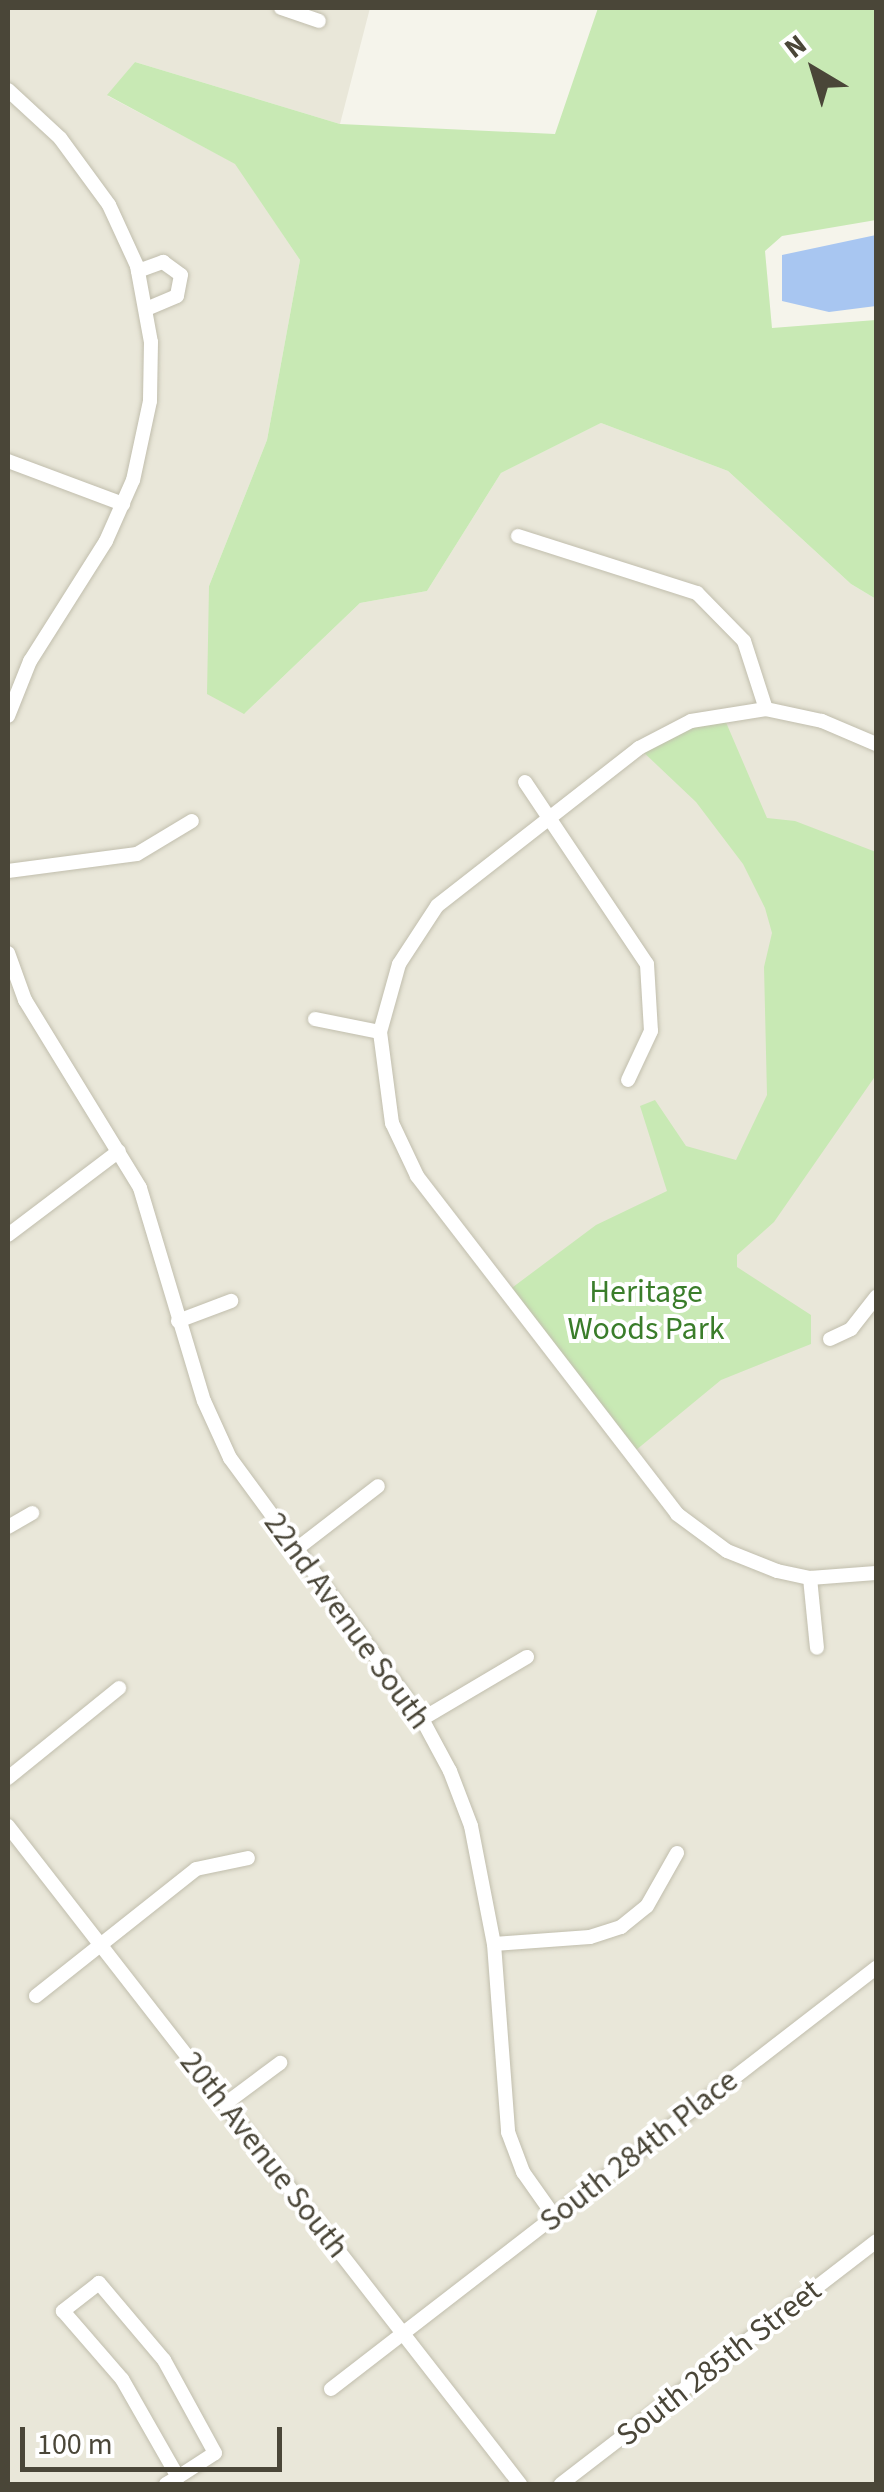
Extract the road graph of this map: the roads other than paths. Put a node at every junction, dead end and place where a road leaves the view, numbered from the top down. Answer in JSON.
{"nodes":[{"id":1,"x":282,"y":8,"type":"edge"},
{"id":2,"x":320,"y":21,"type":"dead end"},
{"id":3,"x":8,"y":90,"type":"edge"},
{"id":4,"x":138,"y":271,"type":"junction"},
{"id":5,"x":146,"y":309,"type":"junction"},
{"id":6,"x":8,"y":461,"type":"edge"},
{"id":7,"x":123,"y":504,"type":"junction"},
{"id":8,"x":518,"y":536,"type":"dead end"},
{"id":9,"x":10,"y":695,"type":"edge"},
{"id":10,"x":766,"y":709,"type":"junction"},
{"id":11,"x":8,"y":716,"type":"edge"},
{"id":12,"x":876,"y":744,"type":"edge"},
{"id":13,"x":524,"y":782,"type":"dead end"},
{"id":14,"x":550,"y":815,"type":"junction"},
{"id":15,"x":192,"y":821,"type":"dead end"},
{"id":16,"x":8,"y":872,"type":"edge"},
{"id":17,"x":8,"y":954,"type":"edge"},
{"id":18,"x":315,"y":1019,"type":"dead end"},
{"id":19,"x":380,"y":1032,"type":"junction"},
{"id":20,"x":628,"y":1080,"type":"dead end"},
{"id":21,"x":120,"y":1151,"type":"junction"},
{"id":22,"x":8,"y":1235,"type":"edge"},
{"id":23,"x":876,"y":1296,"type":"edge"},
{"id":24,"x":231,"y":1301,"type":"dead end"},
{"id":25,"x":178,"y":1321,"type":"junction"},
{"id":26,"x":830,"y":1339,"type":"dead end"},
{"id":27,"x":378,"y":1486,"type":"dead end"},
{"id":28,"x":32,"y":1513,"type":"dead end"},
{"id":29,"x":8,"y":1527,"type":"edge"},
{"id":30,"x":294,"y":1551,"type":"junction"},
{"id":31,"x":876,"y":1573,"type":"edge"},
{"id":32,"x":810,"y":1578,"type":"junction"},
{"id":33,"x":817,"y":1648,"type":"dead end"},
{"id":34,"x":527,"y":1657,"type":"dead end"},
{"id":35,"x":119,"y":1688,"type":"dead end"},
{"id":36,"x":422,"y":1718,"type":"junction"},
{"id":37,"x":8,"y":1778,"type":"edge"},
{"id":38,"x":8,"y":1826,"type":"edge"},
{"id":39,"x":676,"y":1853,"type":"dead end"},
{"id":40,"x":248,"y":1858,"type":"dead end"},
{"id":41,"x":494,"y":1944,"type":"junction"},
{"id":42,"x":99,"y":1945,"type":"junction"},
{"id":43,"x":876,"y":1968,"type":"edge"},
{"id":44,"x":36,"y":1996,"type":"dead end"},
{"id":45,"x":280,"y":2063,"type":"dead end"},
{"id":46,"x":226,"y":2104,"type":"junction"},
{"id":47,"x":554,"y":2216,"type":"junction"},
{"id":48,"x":876,"y":2241,"type":"edge"},
{"id":49,"x":402,"y":2335,"type":"junction"},
{"id":50,"x":331,"y":2389,"type":"dead end"},
{"id":51,"x":172,"y":2481,"type":"edge"},
{"id":52,"x":520,"y":2484,"type":"edge"},
{"id":53,"x":561,"y":2484,"type":"edge"}],
"edges":[{"from":1,"to":2,"type":"street"},
{"from":3,"to":4,"type":"street"},
{"from":4,"to":5,"type":"street"},
{"from":4,"to":5,"type":"street"},
{"from":5,"to":7,"type":"street"},
{"from":6,"to":7,"type":"street"},
{"from":7,"to":9,"type":"street"},
{"from":8,"to":10,"type":"street"},
{"from":9,"to":11,"type":"street"},
{"from":10,"to":12,"type":"street"},
{"from":10,"to":14,"type":"street"},
{"from":13,"to":14,"type":"street"},
{"from":14,"to":19,"type":"street"},
{"from":14,"to":20,"type":"street"},
{"from":15,"to":16,"type":"street"},
{"from":17,"to":21,"type":"street","name":"22nd Avenue South"},
{"from":18,"to":19,"type":"street"},
{"from":19,"to":32,"type":"street"},
{"from":21,"to":22,"type":"street"},
{"from":21,"to":25,"type":"street","name":"22nd Avenue South"},
{"from":23,"to":26,"type":"street"},
{"from":24,"to":25,"type":"street"},
{"from":25,"to":30,"type":"street","name":"22nd Avenue South"},
{"from":27,"to":30,"type":"street"},
{"from":28,"to":29,"type":"street"},
{"from":30,"to":36,"type":"street","name":"22nd Avenue South"},
{"from":31,"to":32,"type":"street"},
{"from":32,"to":33,"type":"street"},
{"from":34,"to":36,"type":"street"},
{"from":35,"to":37,"type":"street"},
{"from":36,"to":41,"type":"street","name":"22nd Avenue South"},
{"from":38,"to":42,"type":"street","name":"20th Avenue South"},
{"from":39,"to":41,"type":"street"},
{"from":40,"to":42,"type":"street"},
{"from":41,"to":47,"type":"street","name":"22nd Avenue South"},
{"from":42,"to":44,"type":"street"},
{"from":42,"to":46,"type":"street","name":"20th Avenue South"},
{"from":43,"to":47,"type":"street","name":"South 284th Place"},
{"from":45,"to":46,"type":"street"},
{"from":46,"to":49,"type":"street","name":"20th Avenue South"},
{"from":47,"to":49,"type":"street","name":"South 284th Place"},
{"from":48,"to":53,"type":"street","name":"South 285th Street"},
{"from":49,"to":50,"type":"street","name":"South 284th Place"},
{"from":49,"to":52,"type":"street","name":"20th Avenue South"},
{"from":51,"to":51,"type":"street"}]}
